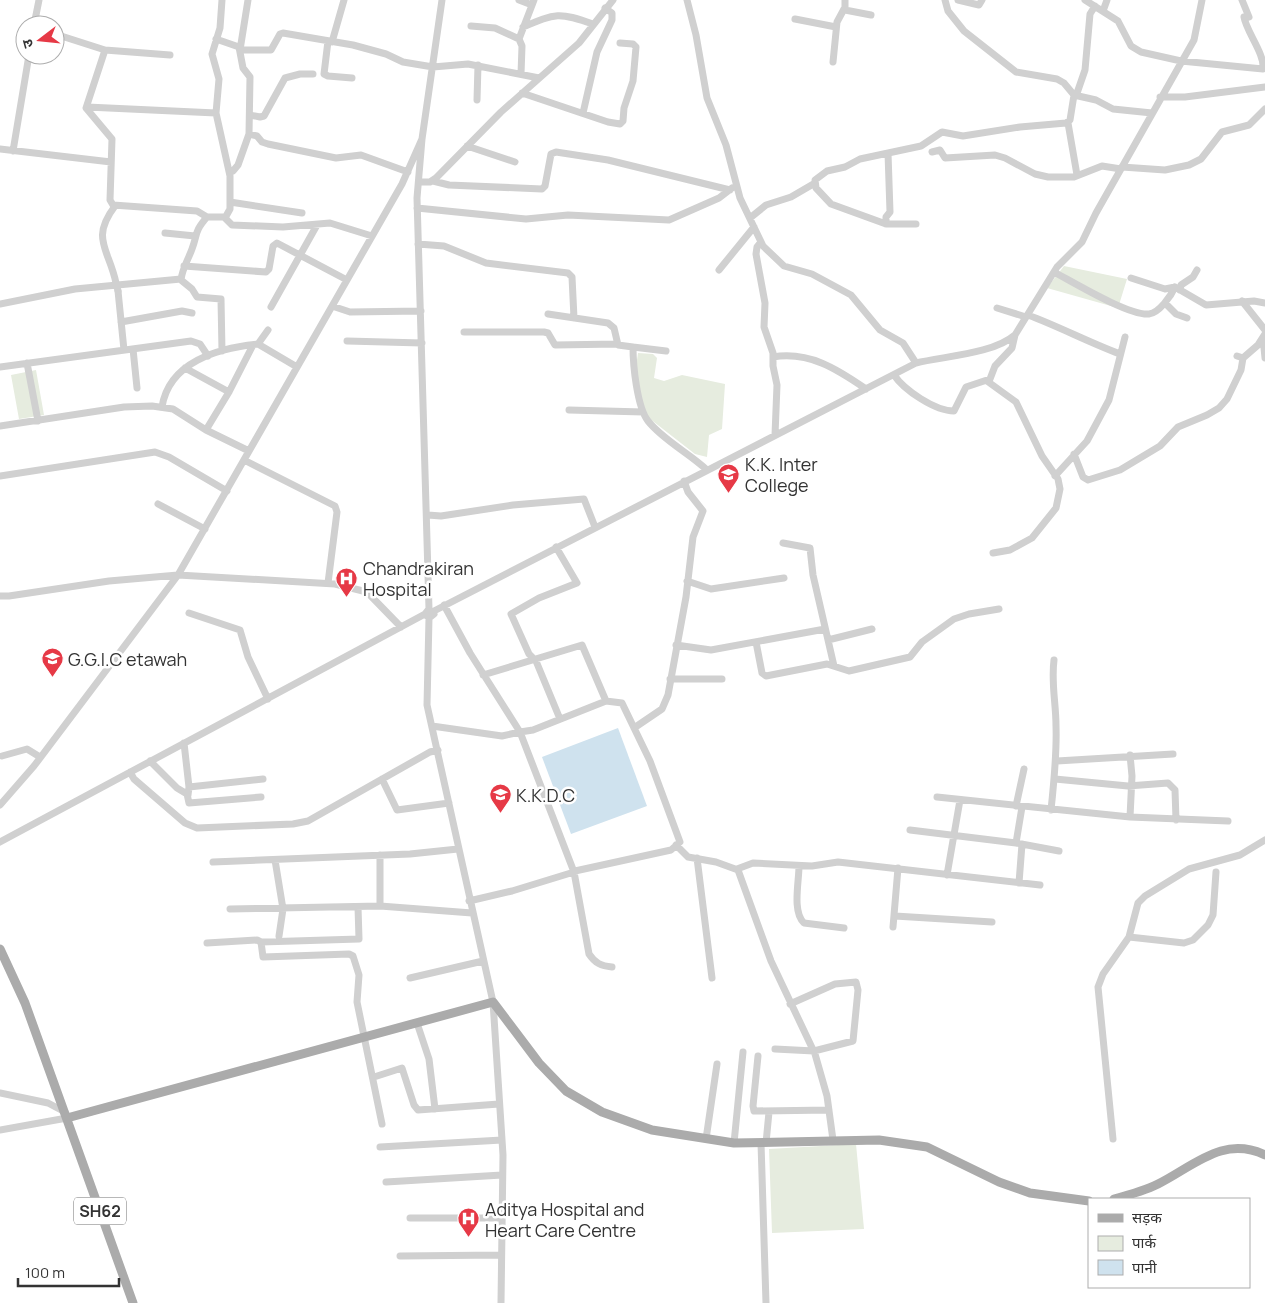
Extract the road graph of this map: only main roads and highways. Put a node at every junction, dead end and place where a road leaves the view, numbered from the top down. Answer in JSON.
{"nodes":[{"id":1,"x":0,"y":949,"type":"edge"},
{"id":2,"x":66,"y":1115,"type":"junction"},
{"id":3,"x":1265,"y":1155,"type":"edge"},
{"id":4,"x":1117,"y":1198,"type":"edge"},
{"id":5,"x":1088,"y":1201,"type":"edge"},
{"id":6,"x":132,"y":1303,"type":"edge"}],
"edges":[{"from":1,"to":2,"type":"main road","number":"SH62"},
{"from":2,"to":5,"type":"main road"},
{"from":2,"to":6,"type":"main road","number":"SH62"},
{"from":3,"to":4,"type":"main road"}]}
